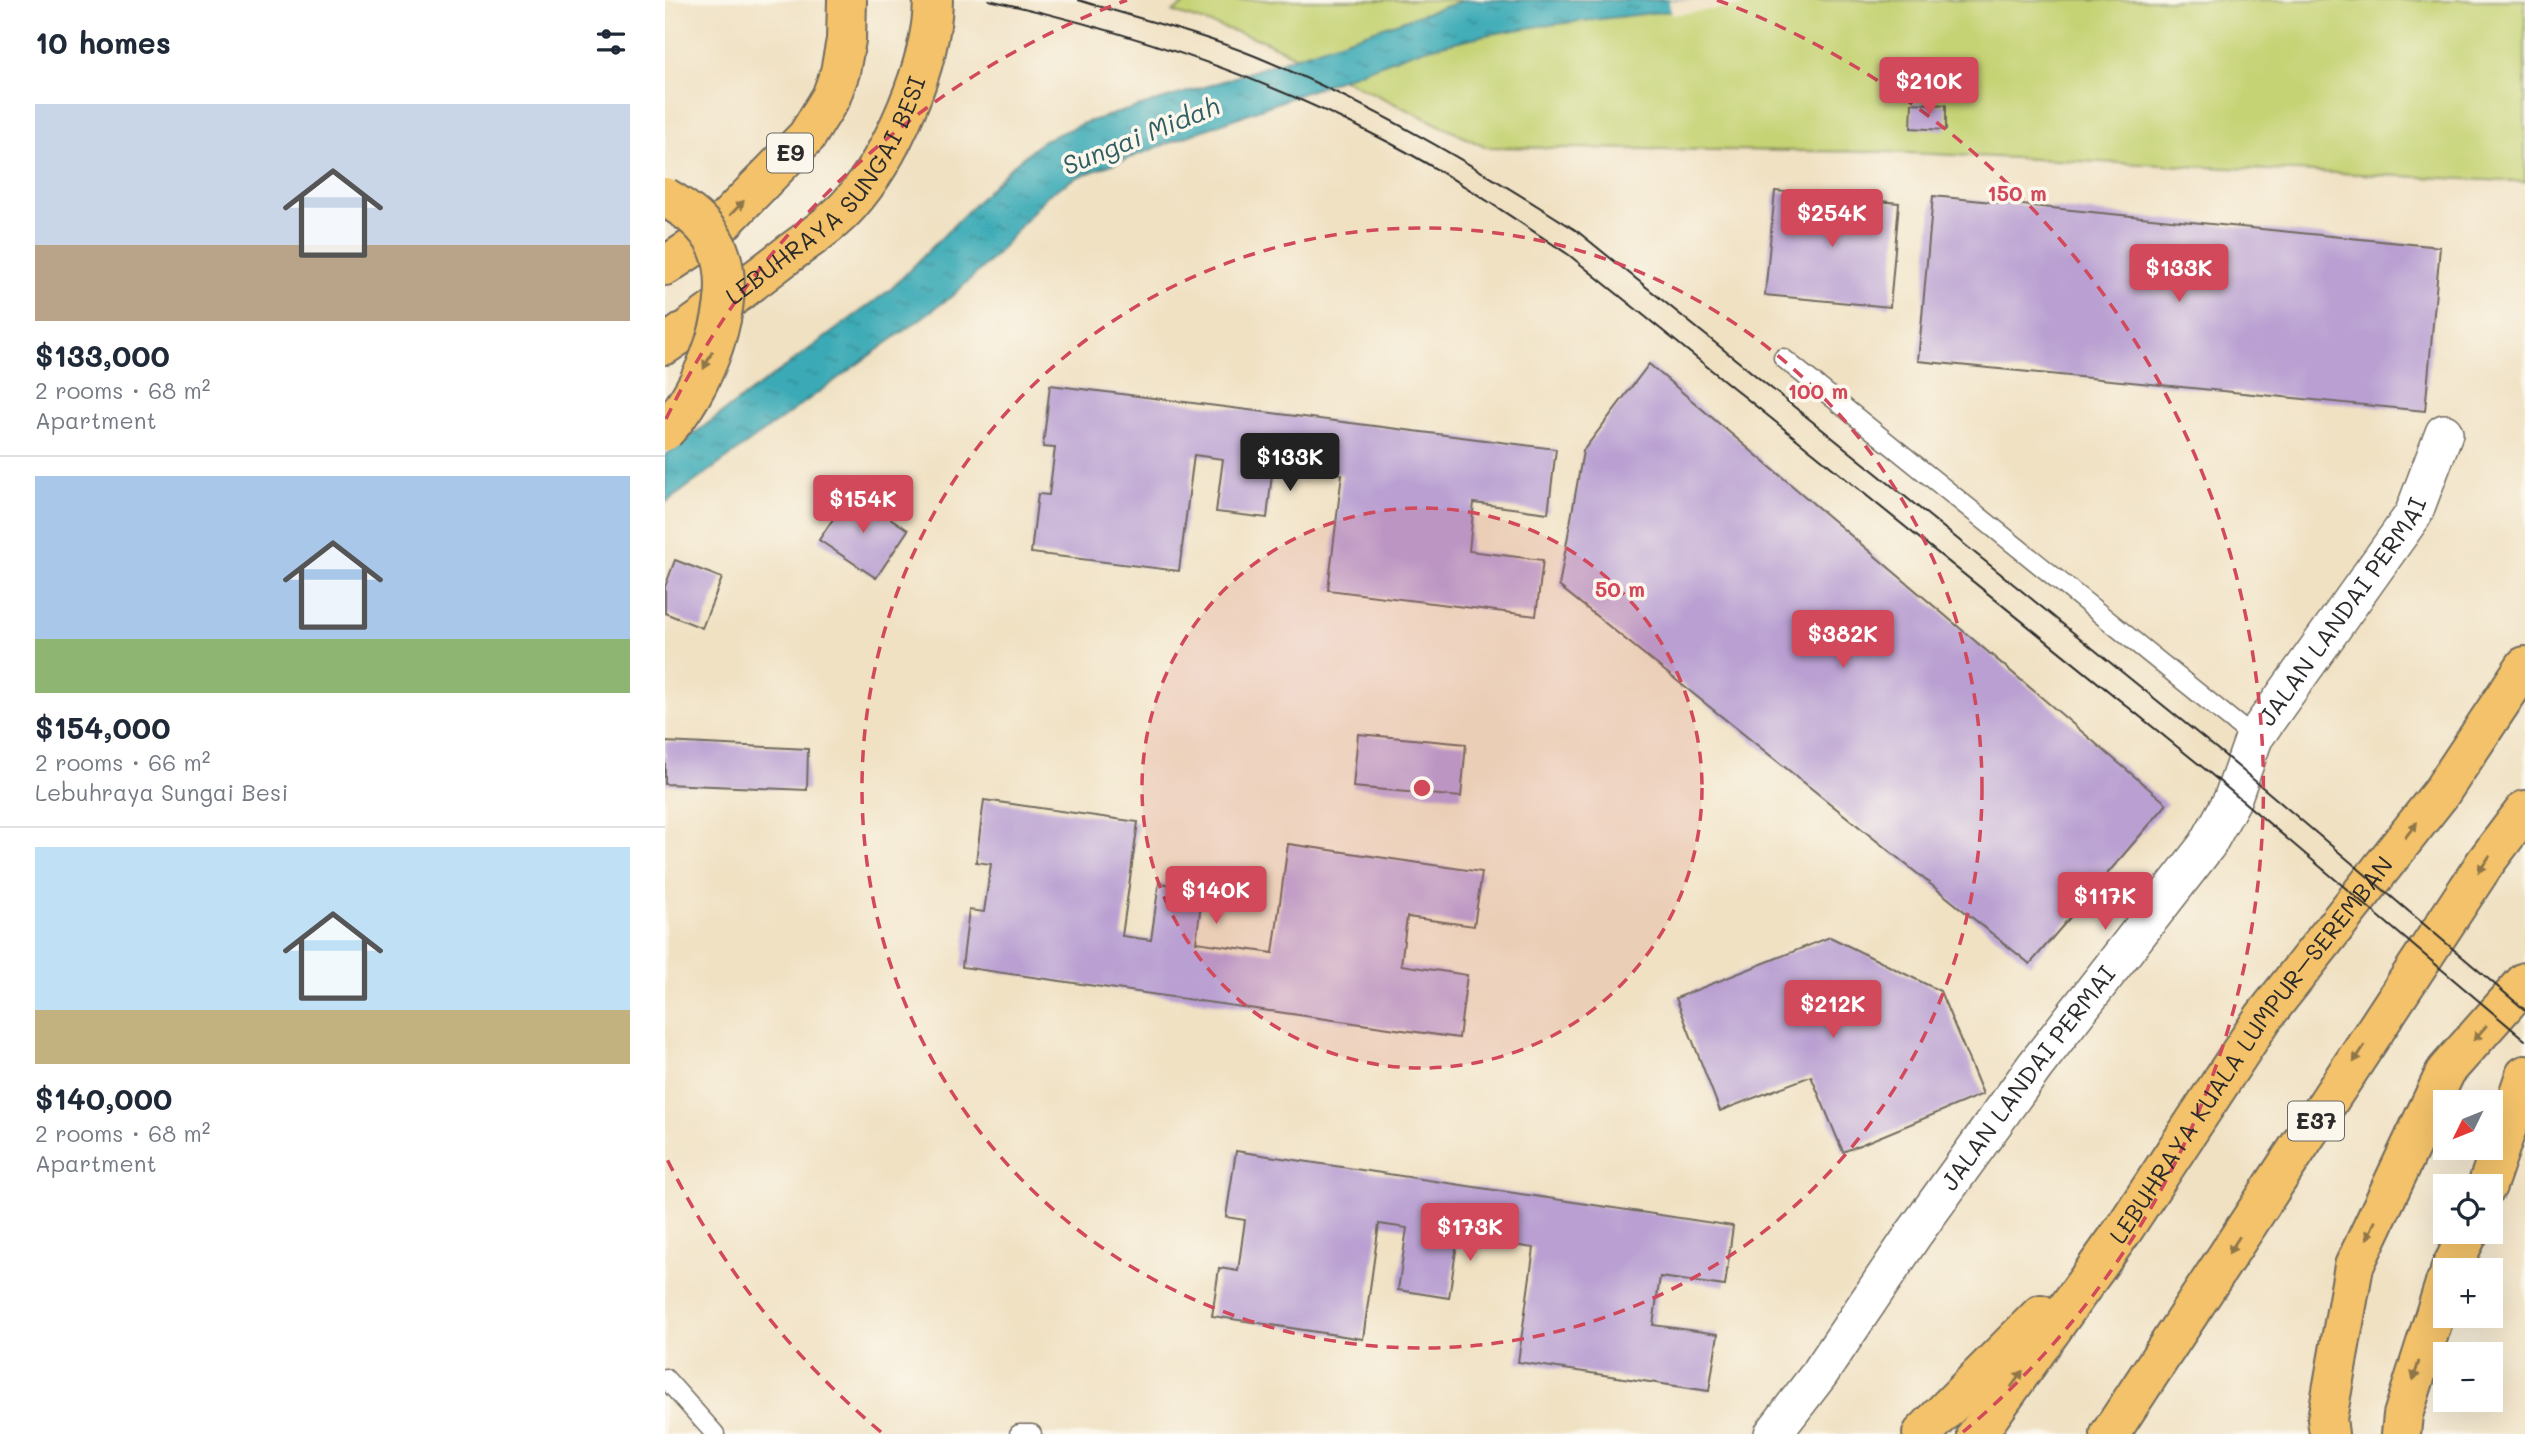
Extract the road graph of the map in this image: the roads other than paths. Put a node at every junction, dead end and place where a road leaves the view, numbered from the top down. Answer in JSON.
{"nodes":[{"id":1,"x":847,"y":0,"type":"edge"},
{"id":2,"x":933,"y":0,"type":"edge"},
{"id":3,"x":665,"y":197,"type":"edge"},
{"id":4,"x":665,"y":266,"type":"edge"},
{"id":5,"x":665,"y":345,"type":"edge"},
{"id":6,"x":1783,"y":358,"type":"dead end"},
{"id":7,"x":665,"y":431,"type":"edge"},
{"id":8,"x":2444,"y":433,"type":"dead end"},
{"id":9,"x":2525,"y":666,"type":"edge"},
{"id":10,"x":2254,"y":738,"type":"junction"},
{"id":11,"x":2525,"y":810,"type":"edge"},
{"id":12,"x":2525,"y":982,"type":"edge"},
{"id":13,"x":2524,"y":1080,"type":"edge"},
{"id":14,"x":2491,"y":1174,"type":"edge"},
{"id":15,"x":2124,"y":1229,"type":"junction"},
{"id":16,"x":2433,"y":1321,"type":"edge"},
{"id":17,"x":665,"y":1378,"type":"edge"},
{"id":18,"x":715,"y":1434,"type":"edge"},
{"id":19,"x":1019,"y":1434,"type":"edge"},
{"id":20,"x":1032,"y":1434,"type":"edge"},
{"id":21,"x":1773,"y":1434,"type":"edge"},
{"id":22,"x":1922,"y":1434,"type":"edge"},
{"id":23,"x":1977,"y":1434,"type":"edge"},
{"id":24,"x":2110,"y":1434,"type":"edge"},
{"id":25,"x":2329,"y":1434,"type":"edge"},
{"id":26,"x":2401,"y":1434,"type":"edge"}],
"edges":[{"from":4,"to":1,"type":"highway","name":"LEBUHRAYA SUNGAI BESI","number":"E9","one_way":true},
{"from":2,"to":5,"type":"highway","name":"LEBUHRAYA SUNGAI BESI"},
{"from":3,"to":7,"type":"highway","one_way":true,"bridge":true},
{"from":6,"to":10,"type":"lane"},
{"from":8,"to":10,"type":"street","name":"JALAN LANDAI PERMAI"},
{"from":15,"to":9,"type":"highway","name":"LEBUHRAYA KUALA LUMPUR–SEREMBAN","one_way":true},
{"from":10,"to":21,"type":"street","name":"JALAN LANDAI PERMAI"},
{"from":11,"to":24,"type":"highway","number":"E37","one_way":true},
{"from":12,"to":25,"type":"highway","one_way":true},
{"from":13,"to":14,"type":"highway"},
{"from":15,"to":22,"type":"highway"},
{"from":23,"to":15,"type":"highway","name":"LEBUHRAYA KUALA LUMPUR–SEREMBAN","one_way":true},
{"from":16,"to":26,"type":"highway","one_way":true},
{"from":17,"to":18,"type":"lane"},
{"from":19,"to":20,"type":"lane"}]}
